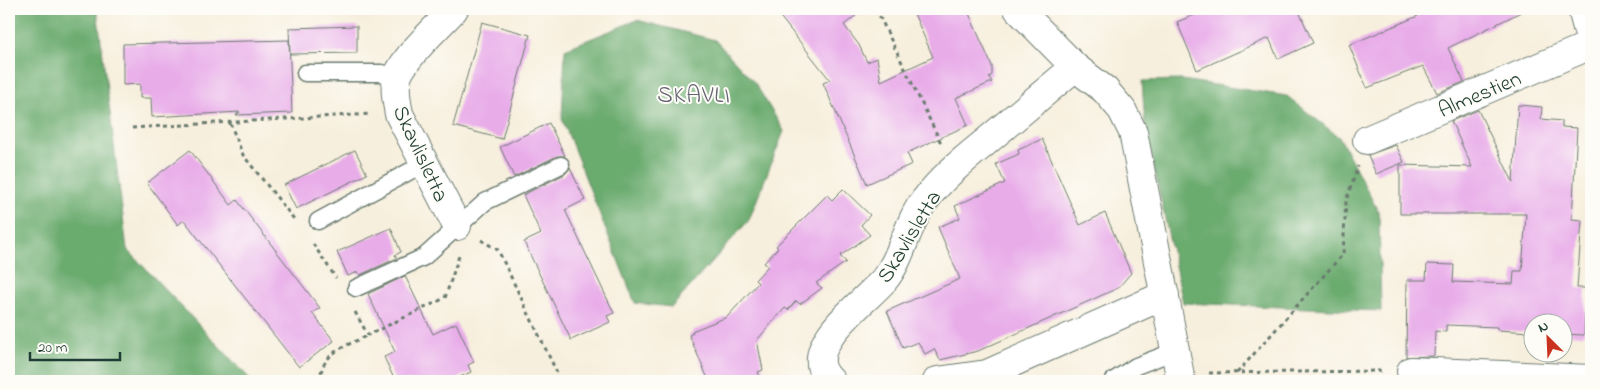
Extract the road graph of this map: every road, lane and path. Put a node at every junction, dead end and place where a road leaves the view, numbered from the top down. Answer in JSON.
{"nodes":[{"id":1,"x":454,"y":9,"type":"edge"},
{"id":2,"x":876,"y":9,"type":"edge"},
{"id":3,"x":1018,"y":9,"type":"edge"},
{"id":4,"x":1582,"y":9,"type":"edge"},
{"id":5,"x":1591,"y":44,"type":"edge"},
{"id":6,"x":1075,"y":67,"type":"junction"},
{"id":7,"x":305,"y":73,"type":"dead end"},
{"id":8,"x":398,"y":76,"type":"junction"},
{"id":9,"x":398,"y":106,"type":"junction"},
{"id":10,"x":230,"y":123,"type":"junction"},
{"id":11,"x":132,"y":128,"type":"dead end"},
{"id":12,"x":1367,"y":140,"type":"joint"},
{"id":13,"x":425,"y":164,"type":"junction"},
{"id":14,"x":561,"y":165,"type":"dead end"},
{"id":15,"x":954,"y":168,"type":"junction"},
{"id":16,"x":318,"y":221,"type":"dead end"},
{"id":17,"x":457,"y":226,"type":"junction"},
{"id":18,"x":300,"y":227,"type":"dead end"},
{"id":19,"x":311,"y":241,"type":"dead end"},
{"id":20,"x":349,"y":287,"type":"joint"},
{"id":21,"x":1165,"y":296,"type":"junction"},
{"id":22,"x":354,"y":311,"type":"dead end"},
{"id":23,"x":368,"y":335,"type":"junction"},
{"id":24,"x":1178,"y":369,"type":"edge"},
{"id":25,"x":1411,"y":371,"type":"joint"},
{"id":26,"x":1237,"y":373,"type":"junction"},
{"id":27,"x":1591,"y":379,"type":"edge"},
{"id":28,"x":320,"y":381,"type":"edge"},
{"id":29,"x":561,"y":381,"type":"edge"},
{"id":30,"x":831,"y":381,"type":"edge"},
{"id":31,"x":937,"y":381,"type":"edge"},
{"id":32,"x":1113,"y":381,"type":"edge"}],
"edges":[{"from":1,"to":8,"type":"street","name":"Skavlisletta"},
{"from":2,"to":15,"type":"path"},
{"from":3,"to":6,"type":"street"},
{"from":4,"to":5,"type":"street","name":"Almestien"},
{"from":5,"to":12,"type":"street","name":"Almestien"},
{"from":6,"to":15,"type":"street","name":"Skavlisletta"},
{"from":6,"to":21,"type":"street"},
{"from":7,"to":8,"type":"lane"},
{"from":8,"to":9,"type":"street","name":"Skavlisletta"},
{"from":9,"to":10,"type":"path"},
{"from":9,"to":13,"type":"street","name":"Skavlisletta"},
{"from":10,"to":11,"type":"path"},
{"from":10,"to":18,"type":"path"},
{"from":12,"to":26,"type":"path"},
{"from":13,"to":16,"type":"lane"},
{"from":13,"to":17,"type":"street","name":"Skavlisletta"},
{"from":14,"to":17,"type":"lane"},
{"from":15,"to":30,"type":"street","name":"Skavlisletta"},
{"from":17,"to":20,"type":"lane"},
{"from":17,"to":23,"type":"path"},
{"from":17,"to":29,"type":"path"},
{"from":19,"to":20,"type":"path"},
{"from":21,"to":24,"type":"street"},
{"from":21,"to":31,"type":"street"},
{"from":22,"to":23,"type":"path"},
{"from":23,"to":28,"type":"path"},
{"from":24,"to":26,"type":"path"},
{"from":24,"to":32,"type":"lane"},
{"from":25,"to":26,"type":"path"},
{"from":25,"to":27,"type":"street"}]}
